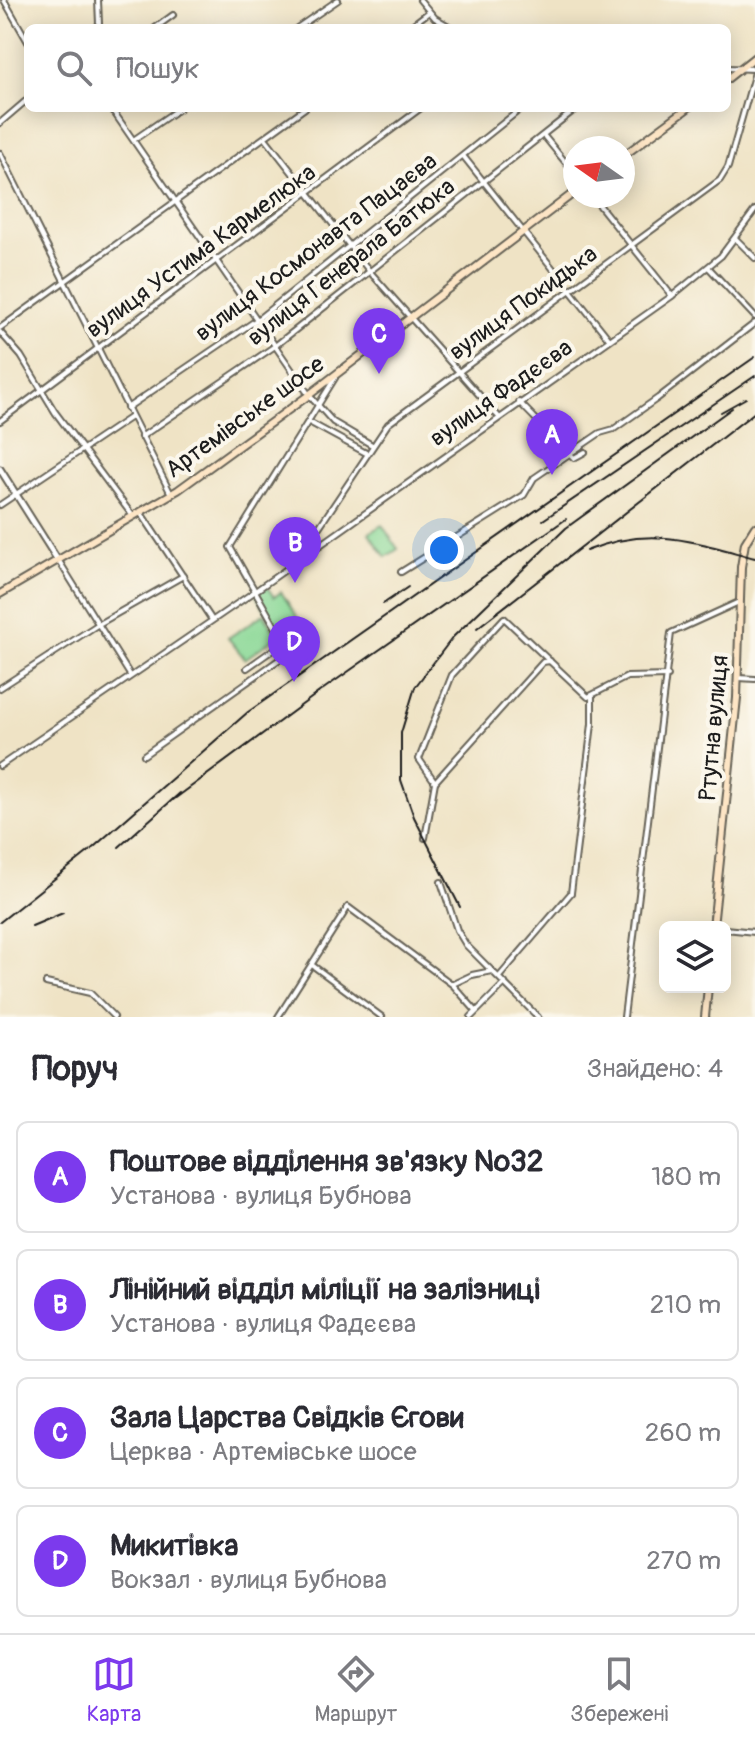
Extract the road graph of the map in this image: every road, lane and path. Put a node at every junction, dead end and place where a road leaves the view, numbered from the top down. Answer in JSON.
{"nodes":[{"id":1,"x":4,"y":0,"type":"edge"},
{"id":2,"x":98,"y":0,"type":"edge"},
{"id":3,"x":338,"y":0,"type":"edge"},
{"id":4,"x":420,"y":0,"type":"edge"},
{"id":5,"x":429,"y":12,"type":"junction"},
{"id":6,"x":173,"y":15,"type":"dead end"},
{"id":7,"x":99,"y":24,"type":"edge"},
{"id":8,"x":161,"y":24,"type":"edge"},
{"id":9,"x":303,"y":24,"type":"edge"},
{"id":10,"x":413,"y":24,"type":"edge"},
{"id":11,"x":446,"y":24,"type":"edge"},
{"id":12,"x":24,"y":35,"type":"edge"},
{"id":13,"x":755,"y":57,"type":"edge"},
{"id":14,"x":731,"y":68,"type":"edge"},
{"id":15,"x":742,"y":68,"type":"junction"},
{"id":16,"x":755,"y":70,"type":"edge"},
{"id":17,"x":731,"y":76,"type":"edge"},
{"id":18,"x":24,"y":102,"type":"edge"},
{"id":19,"x":114,"y":112,"type":"edge"},
{"id":20,"x":174,"y":112,"type":"edge"},
{"id":21,"x":300,"y":112,"type":"edge"},
{"id":22,"x":416,"y":112,"type":"edge"},
{"id":23,"x":517,"y":112,"type":"edge"},
{"id":24,"x":572,"y":112,"type":"edge"},
{"id":25,"x":683,"y":112,"type":"edge"},
{"id":26,"x":0,"y":123,"type":"edge"},
{"id":27,"x":543,"y":135,"type":"junction"},
{"id":28,"x":135,"y":139,"type":"junction"},
{"id":29,"x":265,"y":139,"type":"junction"},
{"id":30,"x":635,"y":147,"type":"edge"},
{"id":31,"x":0,"y":153,"type":"edge"},
{"id":32,"x":464,"y":157,"type":"junction"},
{"id":33,"x":563,"y":159,"type":"edge"},
{"id":34,"x":484,"y":181,"type":"junction"},
{"id":35,"x":309,"y":195,"type":"junction"},
{"id":36,"x":563,"y":201,"type":"edge"},
{"id":37,"x":177,"y":203,"type":"junction"},
{"id":38,"x":601,"y":208,"type":"edge"},
{"id":39,"x":755,"y":210,"type":"edge"},
{"id":40,"x":524,"y":230,"type":"junction"},
{"id":41,"x":736,"y":239,"type":"junction"},
{"id":42,"x":631,"y":247,"type":"junction"},
{"id":43,"x":351,"y":248,"type":"junction"},
{"id":44,"x":755,"y":258,"type":"edge"},
{"id":45,"x":217,"y":262,"type":"junction"},
{"id":46,"x":709,"y":268,"type":"junction"},
{"id":47,"x":371,"y":273,"type":"junction"},
{"id":48,"x":66,"y":280,"type":"junction"},
{"id":49,"x":572,"y":290,"type":"junction"},
{"id":50,"x":672,"y":296,"type":"junction"},
{"id":51,"x":411,"y":315,"type":"junction"},
{"id":52,"x":258,"y":319,"type":"junction"},
{"id":53,"x":755,"y":320,"type":"edge"},
{"id":54,"x":0,"y":330,"type":"edge"},
{"id":55,"x":609,"y":339,"type":"junction"},
{"id":56,"x":275,"y":346,"type":"junction"},
{"id":57,"x":100,"y":347,"type":"junction"},
{"id":58,"x":458,"y":371,"type":"junction"},
{"id":59,"x":338,"y":372,"type":"junction"},
{"id":60,"x":44,"y":389,"type":"junction"},
{"id":61,"x":309,"y":395,"type":"junction"},
{"id":62,"x":519,"y":402,"type":"junction"},
{"id":63,"x":319,"y":406,"type":"junction"},
{"id":64,"x":127,"y":408,"type":"junction"},
{"id":65,"x":498,"y":416,"type":"junction"},
{"id":66,"x":131,"y":417,"type":"junction"},
{"id":67,"x":0,"y":421,"type":"edge"},
{"id":68,"x":309,"y":422,"type":"junction"},
{"id":69,"x":141,"y":437,"type":"junction"},
{"id":70,"x":372,"y":445,"type":"junction"},
{"id":71,"x":85,"y":451,"type":"junction"},
{"id":72,"x":569,"y":452,"type":"junction"},
{"id":73,"x":585,"y":452,"type":"dead end"},
{"id":74,"x":367,"y":453,"type":"junction"},
{"id":75,"x":0,"y":469,"type":"edge"},
{"id":76,"x":171,"y":494,"type":"junction"},
{"id":77,"x":17,"y":495,"type":"junction"},
{"id":78,"x":0,"y":505,"type":"edge"},
{"id":79,"x":141,"y":513,"type":"junction"},
{"id":80,"x":134,"y":517,"type":"junction"},
{"id":81,"x":755,"y":527,"type":"edge"},
{"id":82,"x":57,"y":559,"type":"junction"},
{"id":83,"x":295,"y":562,"type":"junction"},
{"id":84,"x":401,"y":572,"type":"dead end"},
{"id":85,"x":183,"y":576,"type":"junction"},
{"id":86,"x":254,"y":592,"type":"junction"},
{"id":87,"x":0,"y":594,"type":"edge"},
{"id":88,"x":740,"y":601,"type":"junction"},
{"id":89,"x":212,"y":620,"type":"junction"},
{"id":90,"x":97,"y":625,"type":"junction"},
{"id":91,"x":284,"y":642,"type":"junction"},
{"id":92,"x":550,"y":661,"type":"junction"},
{"id":93,"x":247,"y":668,"type":"dead end"},
{"id":94,"x":130,"y":675,"type":"junction"},
{"id":95,"x":668,"y":676,"type":"junction"},
{"id":96,"x":739,"y":678,"type":"junction"},
{"id":97,"x":755,"y":679,"type":"edge"},
{"id":98,"x":0,"y":688,"type":"edge"},
{"id":99,"x":590,"y":696,"type":"junction"},
{"id":100,"x":144,"y":755,"type":"dead end"},
{"id":101,"x":0,"y":766,"type":"edge"},
{"id":102,"x":435,"y":782,"type":"junction"},
{"id":103,"x":425,"y":838,"type":"dead end"},
{"id":104,"x":441,"y":882,"type":"dead end"},
{"id":105,"x":714,"y":921,"type":"edge"},
{"id":106,"x":731,"y":930,"type":"edge"},
{"id":107,"x":755,"y":932,"type":"edge"},
{"id":108,"x":312,"y":965,"type":"junction"},
{"id":109,"x":492,"y":971,"type":"junction"},
{"id":110,"x":499,"y":977,"type":"junction"},
{"id":111,"x":46,"y":983,"type":"dead end"},
{"id":112,"x":505,"y":983,"type":"junction"},
{"id":113,"x":453,"y":985,"type":"junction"},
{"id":114,"x":707,"y":993,"type":"edge"},
{"id":115,"x":476,"y":1011,"type":"junction"},
{"id":116,"x":114,"y":1017,"type":"edge"},
{"id":117,"x":278,"y":1017,"type":"edge"},
{"id":118,"x":382,"y":1017,"type":"edge"},
{"id":119,"x":471,"y":1017,"type":"edge"},
{"id":120,"x":538,"y":1017,"type":"edge"},
{"id":121,"x":624,"y":1017,"type":"edge"},
{"id":122,"x":705,"y":1017,"type":"edge"}],
"edges":[{"from":1,"to":12,"type":"street"},
{"from":2,"to":7,"type":"street"},
{"from":3,"to":9,"type":"street"},
{"from":4,"to":5,"type":"street"},
{"from":5,"to":10,"type":"street"},
{"from":5,"to":11,"type":"street"},
{"from":6,"to":8,"type":"street"},
{"from":13,"to":15,"type":"main road"},
{"from":14,"to":15,"type":"street"},
{"from":15,"to":16,"type":"street"},
{"from":15,"to":17,"type":"main road"},
{"from":16,"to":42,"type":"street","name":"вулиця Покидька"},
{"from":18,"to":26,"type":"street"},
{"from":19,"to":28,"type":"street"},
{"from":20,"to":28,"type":"street"},
{"from":21,"to":29,"type":"street"},
{"from":22,"to":35,"type":"street","name":"вулиця Устима Кармелюка"},
{"from":23,"to":32,"type":"street","name":"вулиця Космонавта Пацаєва"},
{"from":24,"to":27,"type":"street","name":"вулиця Генерала Батюка"},
{"from":25,"to":30,"type":"main road"},
{"from":27,"to":33,"type":"street"},
{"from":27,"to":34,"type":"street","name":"вулиця Генерала Батюка"},
{"from":28,"to":37,"type":"street"},
{"from":29,"to":35,"type":"street"},
{"from":29,"to":37,"type":"street"},
{"from":31,"to":48,"type":"street"},
{"from":32,"to":34,"type":"street"},
{"from":32,"to":43,"type":"street","name":"вулиця Космонавта Пацаєва"},
{"from":34,"to":40,"type":"street"},
{"from":34,"to":47,"type":"street","name":"вулиця Генерала Батюка"},
{"from":35,"to":43,"type":"street"},
{"from":35,"to":45,"type":"street","name":"вулиця Устима Кармелюка"},
{"from":36,"to":40,"type":"main road","name":"Артемівське шосе"},
{"from":37,"to":45,"type":"street"},
{"from":37,"to":48,"type":"street"},
{"from":38,"to":42,"type":"street"},
{"from":39,"to":41,"type":"street","name":"вулиця Фадєєва"},
{"from":40,"to":49,"type":"street"},
{"from":40,"to":51,"type":"main road","name":"Артемівське шосе"},
{"from":41,"to":44,"type":"street"},
{"from":41,"to":46,"type":"street","name":"вулиця Фадєєва"},
{"from":42,"to":49,"type":"street","name":"вулиця Покидька"},
{"from":42,"to":50,"type":"street"},
{"from":43,"to":47,"type":"street"},
{"from":43,"to":52,"type":"street","name":"вулиця Космонавта Пацаєва"},
{"from":45,"to":52,"type":"street"},
{"from":45,"to":57,"type":"street","name":"вулиця Устима Кармелюка"},
{"from":46,"to":50,"type":"street","name":"вулиця Фадєєва"},
{"from":46,"to":53,"type":"street"},
{"from":47,"to":51,"type":"street"},
{"from":47,"to":56,"type":"street","name":"вулиця Генерала Батюка"},
{"from":48,"to":54,"type":"street"},
{"from":48,"to":57,"type":"street"},
{"from":49,"to":55,"type":"street"},
{"from":49,"to":58,"type":"street","name":"вулиця Покидька"},
{"from":50,"to":55,"type":"street","name":"вулиця Фадєєва"},
{"from":51,"to":58,"type":"street"},
{"from":51,"to":59,"type":"main road","name":"Артемівське шосе"},
{"from":52,"to":56,"type":"street"},
{"from":52,"to":64,"type":"street","name":"вулиця Космонавта Пацаєва"},
{"from":53,"to":72,"type":"street"},
{"from":54,"to":60,"type":"street"},
{"from":55,"to":62,"type":"street","name":"вулиця Фадєєва"},
{"from":56,"to":61,"type":"street"},
{"from":56,"to":69,"type":"street","name":"вулиця Генерала Батюка"},
{"from":57,"to":60,"type":"street","name":"вулиця Устима Кармелюка"},
{"from":57,"to":64,"type":"street"},
{"from":58,"to":65,"type":"street"},
{"from":58,"to":70,"type":"street","name":"вулиця Покидька"},
{"from":59,"to":61,"type":"main road","name":"Артемівське шосе"},
{"from":59,"to":63,"type":"street"},
{"from":60,"to":67,"type":"street","name":"вулиця Устима Кармелюка"},
{"from":60,"to":71,"type":"street"},
{"from":61,"to":63,"type":"street"},
{"from":61,"to":76,"type":"main road","name":"Артемівське шосе"},
{"from":62,"to":65,"type":"street","name":"вулиця Фадєєва"},
{"from":62,"to":72,"type":"street"},
{"from":63,"to":68,"type":"street"},
{"from":63,"to":70,"type":"street"},
{"from":64,"to":66,"type":"street"},
{"from":65,"to":83,"type":"street","name":"вулиця Фадєєва"},
{"from":66,"to":69,"type":"street"},
{"from":66,"to":71,"type":"street"},
{"from":68,"to":74,"type":"street"},
{"from":68,"to":86,"type":"street"},
{"from":69,"to":76,"type":"street"},
{"from":70,"to":74,"type":"street","name":"вулиця Покидька"},
{"from":71,"to":77,"type":"street"},
{"from":71,"to":80,"type":"street"},
{"from":72,"to":73,"type":"street"},
{"from":72,"to":84,"type":"street"},
{"from":74,"to":83,"type":"street","name":"вулиця Покидька"},
{"from":75,"to":77,"type":"street"},
{"from":76,"to":79,"type":"main road","name":"Артемівське шосе"},
{"from":77,"to":78,"type":"street"},
{"from":77,"to":82,"type":"street"},
{"from":79,"to":80,"type":"main road","name":"Артемівське шосе"},
{"from":79,"to":85,"type":"street"},
{"from":80,"to":82,"type":"main road","name":"Артемівське шосе"},
{"from":81,"to":88,"type":"main road","name":"Ртутна вулиця"},
{"from":82,"to":87,"type":"main road","name":"Артемівське шосе"},
{"from":82,"to":90,"type":"street"},
{"from":83,"to":86,"type":"street","name":"вулиця Фадєєва"},
{"from":85,"to":89,"type":"street"},
{"from":85,"to":90,"type":"street"},
{"from":86,"to":89,"type":"street","name":"вулиця Фадєєва"},
{"from":86,"to":91,"type":"street"},
{"from":88,"to":95,"type":"street"},
{"from":88,"to":96,"type":"main road","name":"Ртутна вулиця"},
{"from":89,"to":94,"type":"street","name":"вулиця Фадєєва"},
{"from":90,"to":94,"type":"street"},
{"from":90,"to":98,"type":"street"},
{"from":91,"to":93,"type":"street"},
{"from":91,"to":100,"type":"street"},
{"from":92,"to":99,"type":"street"},
{"from":92,"to":102,"type":"street"},
{"from":92,"to":102,"type":"street"},
{"from":94,"to":101,"type":"street","name":"вулиця Фадєєва"},
{"from":95,"to":99,"type":"street"},
{"from":95,"to":121,"type":"street"},
{"from":96,"to":97,"type":"street"},
{"from":96,"to":105,"type":"main road","name":"Ртутна вулиця"},
{"from":99,"to":110,"type":"street"},
{"from":102,"to":103,"type":"street"},
{"from":104,"to":109,"type":"street"},
{"from":106,"to":107,"type":"street"},
{"from":108,"to":113,"type":"street"},
{"from":108,"to":117,"type":"street"},
{"from":108,"to":118,"type":"street"},
{"from":109,"to":110,"type":"street"},
{"from":109,"to":113,"type":"street"},
{"from":110,"to":112,"type":"street"},
{"from":111,"to":116,"type":"street"},
{"from":112,"to":115,"type":"street"},
{"from":112,"to":120,"type":"street"},
{"from":113,"to":115,"type":"street"},
{"from":114,"to":122,"type":"main road"},
{"from":115,"to":119,"type":"street"}]}
